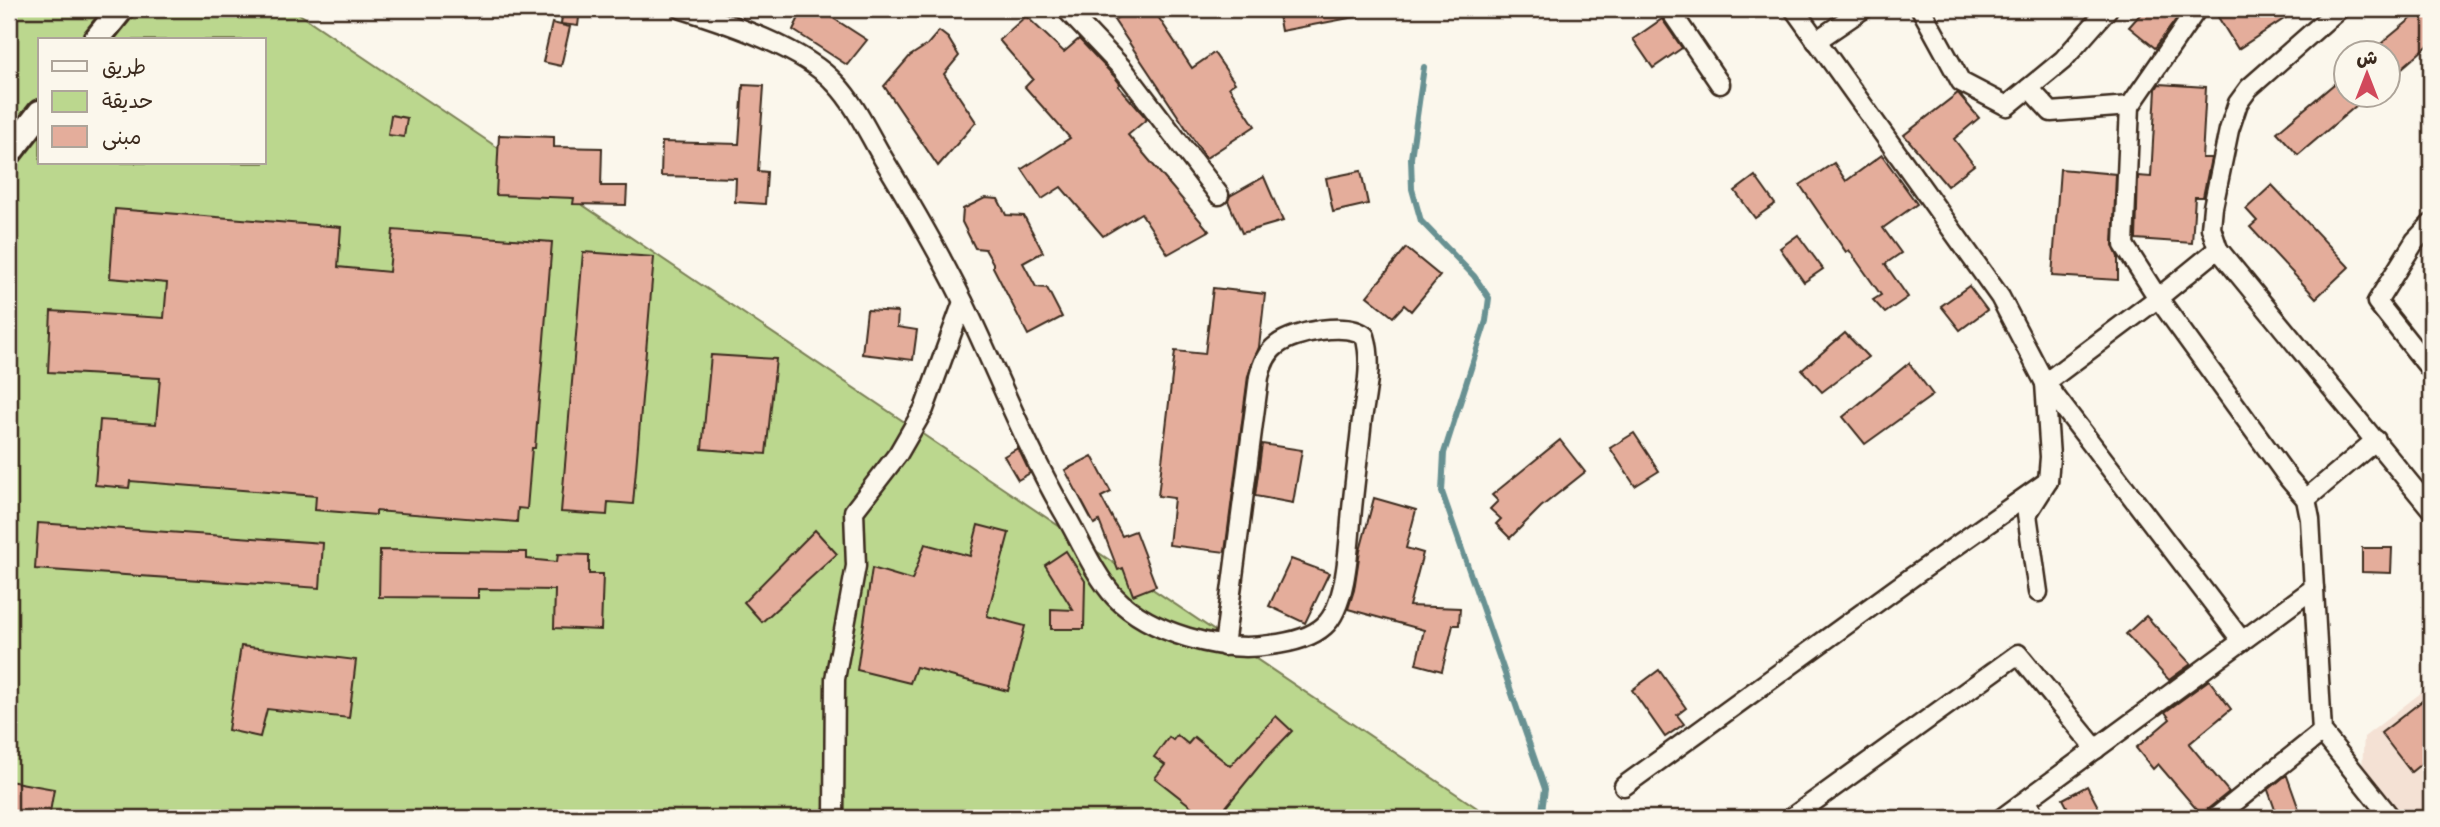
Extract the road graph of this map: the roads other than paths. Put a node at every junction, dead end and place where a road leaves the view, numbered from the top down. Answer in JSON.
{"nodes":[{"id":1,"x":121,"y":9,"type":"edge"},
{"id":2,"x":682,"y":9,"type":"edge"},
{"id":3,"x":1066,"y":9,"type":"edge"},
{"id":4,"x":1669,"y":9,"type":"edge"},
{"id":5,"x":1794,"y":9,"type":"edge"},
{"id":6,"x":1863,"y":9,"type":"edge"},
{"id":7,"x":1921,"y":9,"type":"edge"},
{"id":8,"x":2108,"y":9,"type":"edge"},
{"id":9,"x":2197,"y":9,"type":"edge"},
{"id":10,"x":2339,"y":9,"type":"edge"},
{"id":11,"x":98,"y":38,"type":"edge"},
{"id":12,"x":1816,"y":41,"type":"junction"},
{"id":13,"x":1720,"y":84,"type":"dead end"},
{"id":14,"x":2029,"y":88,"type":"junction"},
{"id":15,"x":2130,"y":106,"type":"junction"},
{"id":16,"x":38,"y":116,"type":"edge"},
{"id":17,"x":9,"y":153,"type":"edge"},
{"id":18,"x":1219,"y":195,"type":"dead end"},
{"id":19,"x":2431,"y":224,"type":"edge"},
{"id":20,"x":2218,"y":249,"type":"junction"},
{"id":21,"x":2158,"y":298,"type":"junction"},
{"id":22,"x":963,"y":302,"type":"junction"},
{"id":23,"x":2431,"y":370,"type":"edge"},
{"id":24,"x":2045,"y":383,"type":"junction"},
{"id":25,"x":2376,"y":440,"type":"junction"},
{"id":26,"x":2048,"y":481,"type":"junction"},
{"id":27,"x":2306,"y":499,"type":"junction"},
{"id":28,"x":2431,"y":509,"type":"edge"},
{"id":29,"x":2314,"y":588,"type":"junction"},
{"id":30,"x":2038,"y":592,"type":"dead end"},
{"id":31,"x":2242,"y":641,"type":"junction"},
{"id":32,"x":1224,"y":646,"type":"junction"},
{"id":33,"x":2322,"y":732,"type":"junction"},
{"id":34,"x":2096,"y":749,"type":"junction"},
{"id":35,"x":1624,"y":786,"type":"dead end"},
{"id":36,"x":2029,"y":811,"type":"edge"},
{"id":37,"x":834,"y":818,"type":"edge"},
{"id":38,"x":1791,"y":818,"type":"edge"},
{"id":39,"x":2002,"y":818,"type":"edge"},
{"id":40,"x":2215,"y":818,"type":"edge"},
{"id":41,"x":2391,"y":818,"type":"edge"}],
"edges":[{"from":1,"to":11,"type":"main road"},
{"from":2,"to":22,"type":"street"},
{"from":3,"to":18,"type":"street"},
{"from":4,"to":13,"type":"street"},
{"from":5,"to":12,"type":"street"},
{"from":6,"to":12,"type":"street"},
{"from":7,"to":14,"type":"street"},
{"from":8,"to":14,"type":"street"},
{"from":9,"to":15,"type":"street"},
{"from":10,"to":20,"type":"street"},
{"from":12,"to":24,"type":"street"},
{"from":14,"to":15,"type":"street"},
{"from":15,"to":21,"type":"street"},
{"from":16,"to":17,"type":"main road"},
{"from":19,"to":23,"type":"street"},
{"from":20,"to":21,"type":"street"},
{"from":20,"to":25,"type":"street"},
{"from":21,"to":24,"type":"street"},
{"from":21,"to":27,"type":"street"},
{"from":22,"to":32,"type":"street"},
{"from":22,"to":37,"type":"street"},
{"from":24,"to":26,"type":"street"},
{"from":24,"to":31,"type":"street"},
{"from":25,"to":27,"type":"street"},
{"from":25,"to":28,"type":"street"},
{"from":26,"to":30,"type":"street"},
{"from":26,"to":35,"type":"street"},
{"from":27,"to":29,"type":"street"},
{"from":29,"to":31,"type":"street"},
{"from":29,"to":33,"type":"street"},
{"from":31,"to":34,"type":"street"},
{"from":32,"to":32,"type":"street"},
{"from":33,"to":40,"type":"street"},
{"from":33,"to":41,"type":"street"},
{"from":34,"to":36,"type":"street"},
{"from":34,"to":38,"type":"street"},
{"from":36,"to":39,"type":"street"}]}
